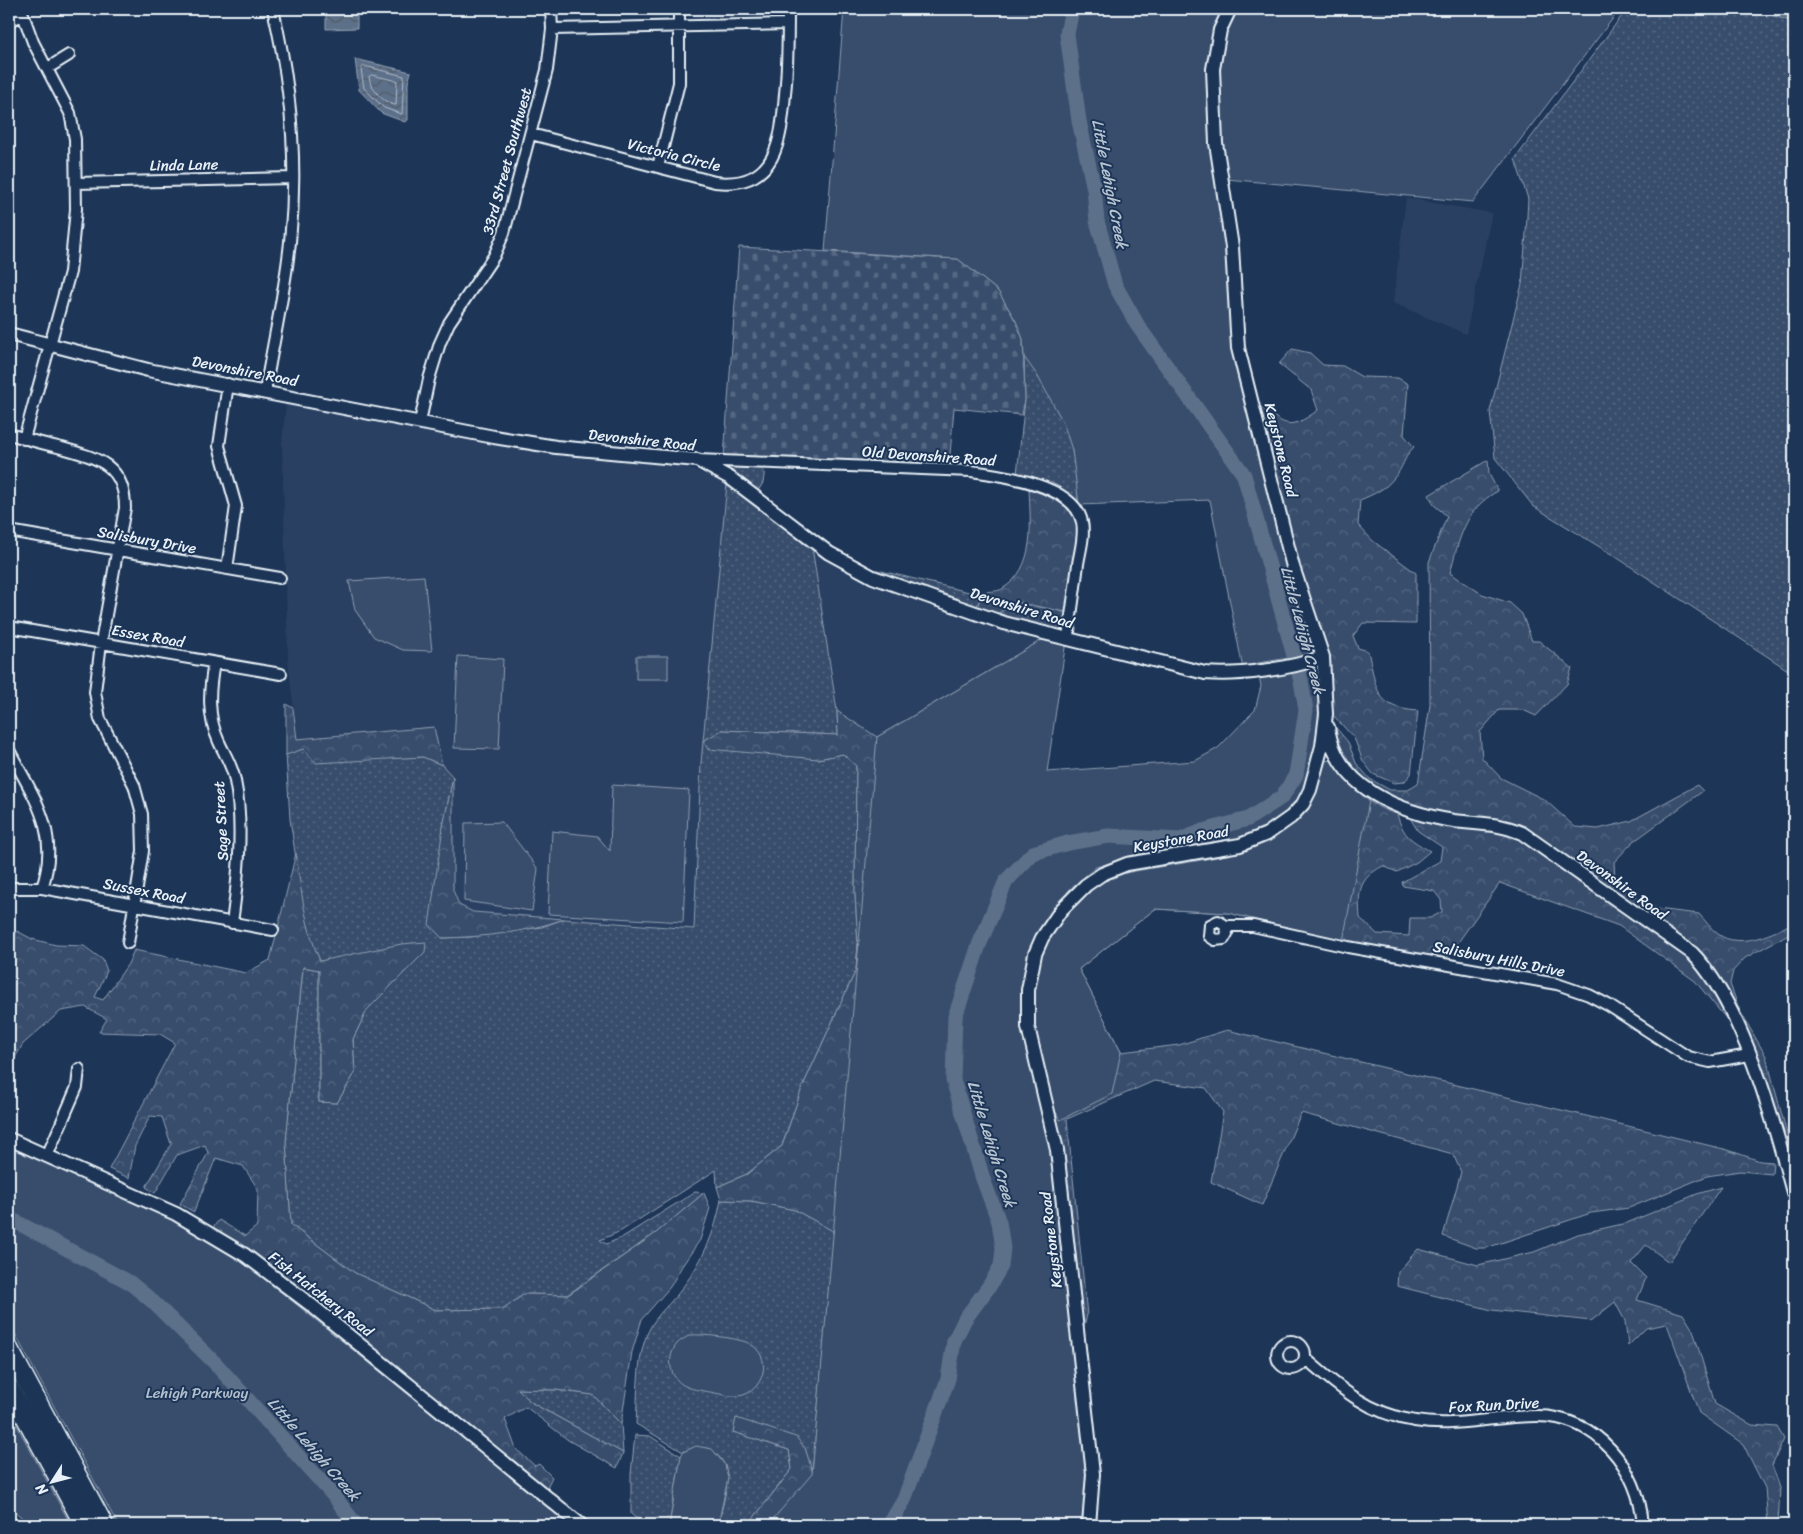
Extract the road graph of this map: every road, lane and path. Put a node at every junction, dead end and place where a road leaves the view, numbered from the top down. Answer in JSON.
{"nodes":[{"id":1,"x":273,"y":9,"type":"edge"},
{"id":2,"x":552,"y":9,"type":"edge"},
{"id":3,"x":679,"y":9,"type":"edge"},
{"id":4,"x":788,"y":9,"type":"edge"},
{"id":5,"x":1230,"y":9,"type":"edge"},
{"id":6,"x":22,"y":12,"type":"edge"},
{"id":7,"x":9,"y":21,"type":"edge"},
{"id":8,"x":788,"y":24,"type":"junction"},
{"id":9,"x":679,"y":26,"type":"junction"},
{"id":10,"x":552,"y":29,"type":"junction"},
{"id":11,"x":69,"y":55,"type":"dead end"},
{"id":12,"x":48,"y":68,"type":"junction"},
{"id":13,"x":531,"y":134,"type":"junction"},
{"id":14,"x":658,"y":167,"type":"junction"},
{"id":15,"x":292,"y":178,"type":"junction"},
{"id":16,"x":76,"y":183,"type":"junction"},
{"id":17,"x":9,"y":334,"type":"edge"},
{"id":18,"x":48,"y":346,"type":"junction"},
{"id":19,"x":228,"y":384,"type":"junction"},
{"id":20,"x":265,"y":392,"type":"junction"},
{"id":21,"x":420,"y":422,"type":"junction"},
{"id":22,"x":9,"y":434,"type":"edge"},
{"id":23,"x":24,"y":438,"type":"junction"},
{"id":24,"x":697,"y":460,"type":"junction"},
{"id":25,"x":9,"y":531,"type":"edge"},
{"id":26,"x":118,"y":550,"type":"junction"},
{"id":27,"x":226,"y":569,"type":"junction"},
{"id":28,"x":280,"y":578,"type":"dead end"},
{"id":29,"x":9,"y":627,"type":"edge"},
{"id":30,"x":1068,"y":640,"type":"junction"},
{"id":31,"x":101,"y":643,"type":"junction"},
{"id":32,"x":1318,"y":659,"type":"junction"},
{"id":33,"x":214,"y":663,"type":"junction"},
{"id":34,"x":281,"y":674,"type":"dead end"},
{"id":35,"x":1326,"y":714,"type":"junction"},
{"id":36,"x":9,"y":750,"type":"edge"},
{"id":37,"x":9,"y":888,"type":"edge"},
{"id":38,"x":42,"y":888,"type":"junction"},
{"id":39,"x":134,"y":905,"type":"junction"},
{"id":40,"x":232,"y":923,"type":"junction"},
{"id":41,"x":1226,"y":926,"type":"dead end"},
{"id":42,"x":273,"y":930,"type":"dead end"},
{"id":43,"x":128,"y":943,"type":"dead end"},
{"id":44,"x":1749,"y":1055,"type":"junction"},
{"id":45,"x":79,"y":1069,"type":"dead end"},
{"id":46,"x":9,"y":1139,"type":"edge"},
{"id":47,"x":47,"y":1156,"type":"junction"},
{"id":48,"x":1794,"y":1196,"type":"edge"},
{"id":49,"x":9,"y":1349,"type":"edge"},
{"id":50,"x":1305,"y":1358,"type":"dead end"},
{"id":51,"x":9,"y":1388,"type":"edge"},
{"id":52,"x":84,"y":1525,"type":"edge"},
{"id":53,"x":104,"y":1525,"type":"edge"},
{"id":54,"x":581,"y":1525,"type":"edge"},
{"id":55,"x":1089,"y":1525,"type":"edge"},
{"id":56,"x":1643,"y":1525,"type":"edge"}],
"edges":[{"from":1,"to":15,"type":"street"},
{"from":2,"to":10,"type":"street","name":"33rd Street Southwest"},
{"from":3,"to":9,"type":"street"},
{"from":4,"to":8,"type":"street","name":"Victoria Circle"},
{"from":5,"to":32,"type":"street","name":"Keystone Road"},
{"from":6,"to":7,"type":"street"},
{"from":6,"to":12,"type":"street"},
{"from":8,"to":9,"type":"street"},
{"from":8,"to":14,"type":"street","name":"Victoria Circle"},
{"from":9,"to":10,"type":"street"},
{"from":9,"to":14,"type":"street"},
{"from":10,"to":13,"type":"street","name":"33rd Street Southwest"},
{"from":11,"to":12,"type":"street"},
{"from":12,"to":16,"type":"street"},
{"from":13,"to":14,"type":"street","name":"Victoria Circle"},
{"from":13,"to":21,"type":"street","name":"33rd Street Southwest"},
{"from":15,"to":16,"type":"street","name":"Linda Lane"},
{"from":15,"to":20,"type":"street"},
{"from":16,"to":18,"type":"street"},
{"from":17,"to":18,"type":"street","name":"Devonshire Road"},
{"from":18,"to":19,"type":"street","name":"Devonshire Road"},
{"from":18,"to":23,"type":"street"},
{"from":19,"to":20,"type":"street","name":"Devonshire Road"},
{"from":19,"to":27,"type":"street"},
{"from":20,"to":21,"type":"street","name":"Devonshire Road"},
{"from":21,"to":24,"type":"street","name":"Devonshire Road"},
{"from":22,"to":23,"type":"street"},
{"from":23,"to":26,"type":"street"},
{"from":24,"to":30,"type":"street","name":"Devonshire Road"},
{"from":24,"to":30,"type":"street","name":"Old Devonshire Road"},
{"from":25,"to":26,"type":"street","name":"Salisbury Drive"},
{"from":26,"to":27,"type":"street","name":"Salisbury Drive"},
{"from":26,"to":31,"type":"street"},
{"from":27,"to":28,"type":"street","name":"Salisbury Drive"},
{"from":29,"to":31,"type":"street","name":"Essex Road"},
{"from":30,"to":32,"type":"street","name":"Devonshire Road"},
{"from":31,"to":33,"type":"street","name":"Essex Road"},
{"from":31,"to":39,"type":"street"},
{"from":32,"to":35,"type":"street","name":"Keystone Road"},
{"from":33,"to":34,"type":"street","name":"Essex Road"},
{"from":33,"to":40,"type":"street","name":"Sage Street"},
{"from":35,"to":44,"type":"street","name":"Devonshire Road"},
{"from":35,"to":55,"type":"street","name":"Keystone Road"},
{"from":36,"to":38,"type":"street"},
{"from":37,"to":38,"type":"street","name":"Sussex Road"},
{"from":38,"to":39,"type":"street","name":"Sussex Road"},
{"from":39,"to":40,"type":"street","name":"Sussex Road"},
{"from":39,"to":43,"type":"street"},
{"from":40,"to":42,"type":"street","name":"Sussex Road"},
{"from":41,"to":44,"type":"street","name":"Salisbury Hills Drive"},
{"from":44,"to":48,"type":"street","name":"Devonshire Road"},
{"from":45,"to":47,"type":"street"},
{"from":46,"to":47,"type":"street","name":"Fish Hatchery Road"},
{"from":47,"to":54,"type":"street","name":"Fish Hatchery Road"},
{"from":49,"to":53,"type":"highway"},
{"from":50,"to":56,"type":"street","name":"Fox Run Drive"},
{"from":51,"to":52,"type":"highway"}]}
